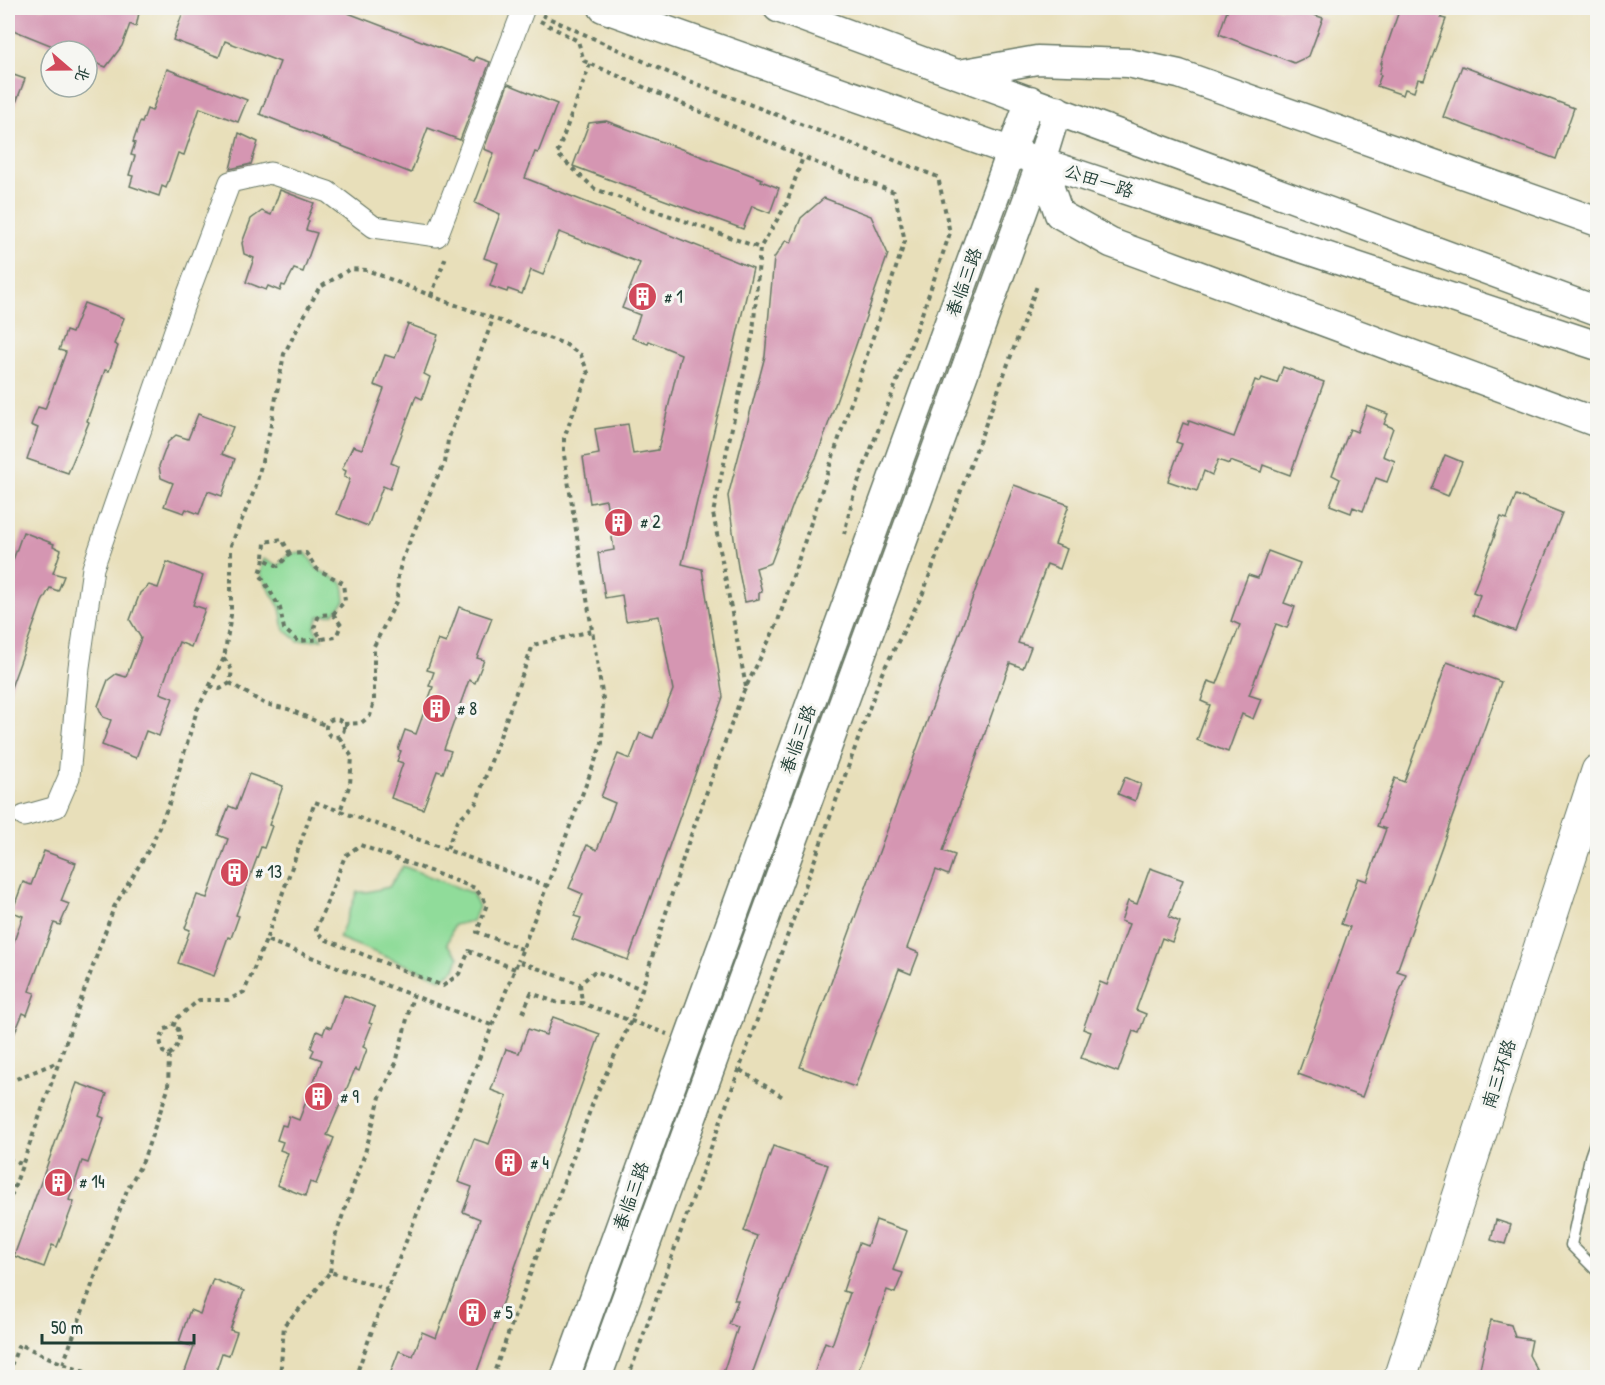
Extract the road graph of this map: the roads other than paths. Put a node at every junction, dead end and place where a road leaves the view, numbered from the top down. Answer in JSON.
{"nodes":[{"id":1,"x":603,"y":8,"type":"edge"},
{"id":2,"x":778,"y":8,"type":"edge"},
{"id":3,"x":532,"y":12,"type":"edge"},
{"id":4,"x":959,"y":74,"type":"junction"},
{"id":5,"x":1030,"y":100,"type":"junction"},
{"id":6,"x":1057,"y":110,"type":"junction"},
{"id":7,"x":1012,"y":152,"type":"junction"},
{"id":8,"x":1041,"y":162,"type":"junction"},
{"id":9,"x":1598,"y":222,"type":"edge"},
{"id":10,"x":1598,"y":311,"type":"edge"},
{"id":11,"x":1598,"y":346,"type":"edge"},
{"id":12,"x":1598,"y":423,"type":"edge"},
{"id":13,"x":1598,"y":771,"type":"edge"},
{"id":14,"x":24,"y":816,"type":"dead end"},
{"id":15,"x":1598,"y":1134,"type":"edge"},
{"id":16,"x":1598,"y":1272,"type":"edge"},
{"id":17,"x":565,"y":1377,"type":"edge"},
{"id":18,"x":597,"y":1377,"type":"edge"},
{"id":19,"x":1400,"y":1377,"type":"edge"}],
"edges":[{"from":1,"to":7,"type":"street","name":"公田一路"},
{"from":2,"to":4,"type":"street"},
{"from":3,"to":14,"type":"street"},
{"from":4,"to":5,"type":"street"},
{"from":4,"to":9,"type":"street"},
{"from":5,"to":6,"type":"street"},
{"from":5,"to":7,"type":"street","name":"春临三路"},
{"from":6,"to":8,"type":"street","name":"春临三路"},
{"from":6,"to":10,"type":"street"},
{"from":7,"to":8,"type":"street","name":"公田一路"},
{"from":7,"to":17,"type":"street","name":"春临三路"},
{"from":8,"to":11,"type":"street","name":"公田一路"},
{"from":8,"to":12,"type":"street"},
{"from":8,"to":18,"type":"street","name":"春临三路"},
{"from":13,"to":19,"type":"highway","name":"南三环路"},
{"from":15,"to":16,"type":"lane"}]}
